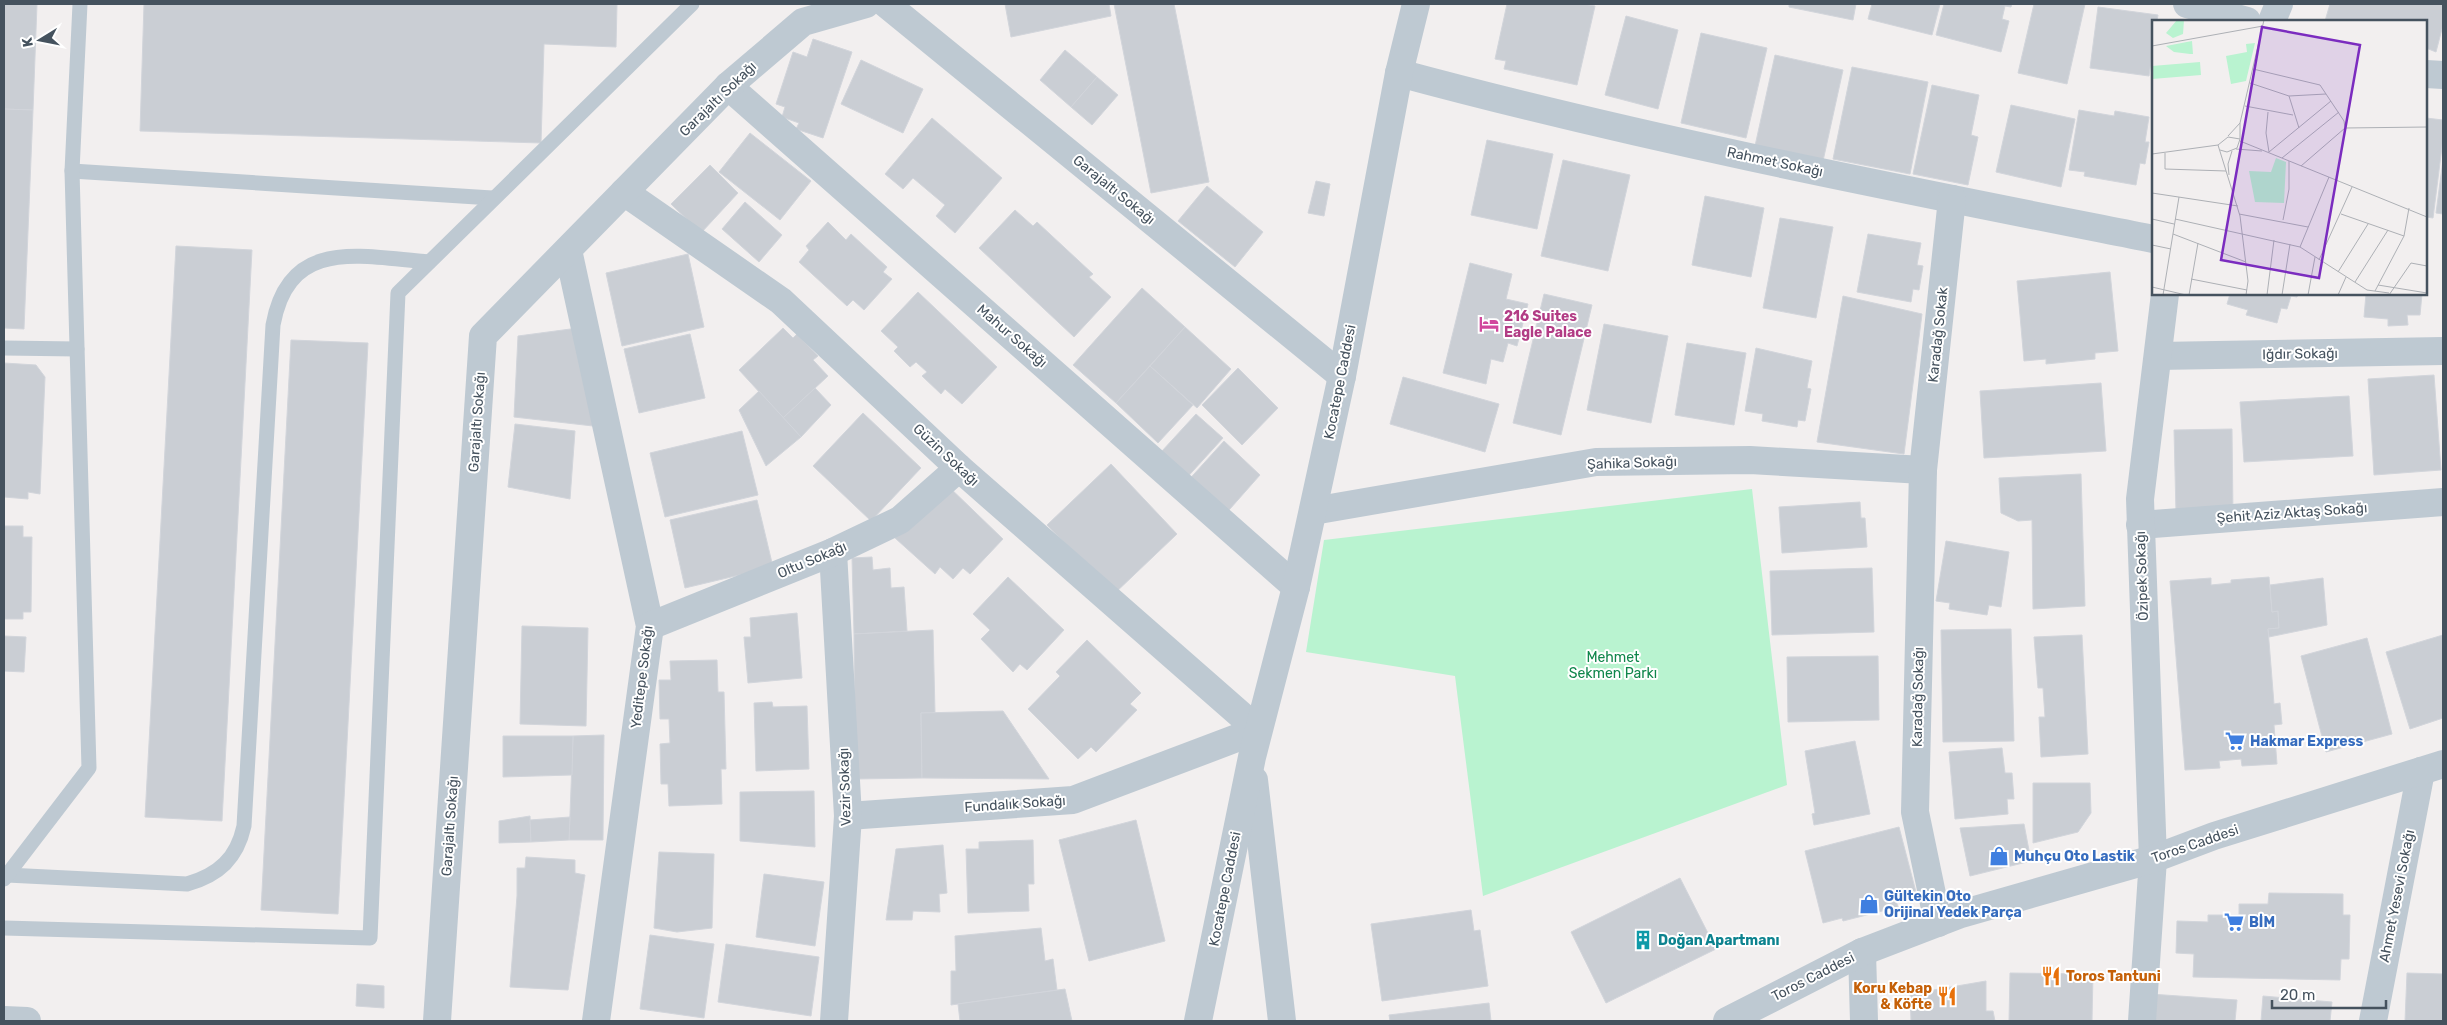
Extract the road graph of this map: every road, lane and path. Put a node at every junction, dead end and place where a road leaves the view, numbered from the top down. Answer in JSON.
{"nodes":[{"id":1,"x":80,"y":4,"type":"edge"},
{"id":2,"x":692,"y":4,"type":"edge"},
{"id":3,"x":866,"y":4,"type":"edge"},
{"id":4,"x":886,"y":4,"type":"edge"},
{"id":5,"x":1416,"y":4,"type":"edge"},
{"id":6,"x":2186,"y":4,"type":"edge"},
{"id":7,"x":2279,"y":4,"type":"edge"},
{"id":8,"x":2244,"y":20,"type":"edge"},
{"id":9,"x":2272,"y":20,"type":"edge"},
{"id":10,"x":1399,"y":73,"type":"junction"},
{"id":11,"x":2427,"y":74,"type":"edge"},
{"id":12,"x":2443,"y":75,"type":"edge"},
{"id":13,"x":728,"y":86,"type":"junction"},
{"id":14,"x":72,"y":171,"type":"junction"},
{"id":15,"x":624,"y":192,"type":"junction"},
{"id":16,"x":492,"y":198,"type":"junction"},
{"id":17,"x":1952,"y":199,"type":"junction"},
{"id":18,"x":2152,"y":239,"type":"edge"},
{"id":19,"x":568,"y":250,"type":"junction"},
{"id":20,"x":428,"y":262,"type":"junction"},
{"id":21,"x":2165,"y":295,"type":"edge"},
{"id":22,"x":4,"y":348,"type":"edge"},
{"id":23,"x":77,"y":348,"type":"junction"},
{"id":24,"x":2443,"y":351,"type":"edge"},
{"id":25,"x":2158,"y":356,"type":"junction"},
{"id":26,"x":1342,"y":376,"type":"junction"},
{"id":27,"x":959,"y":468,"type":"junction"},
{"id":28,"x":1924,"y":470,"type":"junction"},
{"id":29,"x":2443,"y":502,"type":"edge"},
{"id":30,"x":1314,"y":511,"type":"junction"},
{"id":31,"x":2140,"y":525,"type":"junction"},
{"id":32,"x":832,"y":552,"type":"junction"},
{"id":33,"x":1296,"y":587,"type":"junction"},
{"id":34,"x":650,"y":626,"type":"junction"},
{"id":35,"x":1258,"y":730,"type":"junction"},
{"id":36,"x":1252,"y":757,"type":"junction"},
{"id":37,"x":2432,"y":767,"type":"edge"},
{"id":38,"x":848,"y":816,"type":"junction"},
{"id":39,"x":2152,"y":859,"type":"junction"},
{"id":40,"x":5,"y":877,"type":"edge"},
{"id":41,"x":1938,"y":923,"type":"junction"},
{"id":42,"x":4,"y":928,"type":"edge"},
{"id":43,"x":1862,"y":952,"type":"junction"},
{"id":44,"x":4,"y":1020,"type":"edge"},
{"id":45,"x":27,"y":1021,"type":"edge"},
{"id":46,"x":437,"y":1021,"type":"edge"},
{"id":47,"x":596,"y":1021,"type":"edge"},
{"id":48,"x":834,"y":1021,"type":"edge"},
{"id":49,"x":1198,"y":1021,"type":"edge"},
{"id":50,"x":1282,"y":1021,"type":"edge"},
{"id":51,"x":1728,"y":1021,"type":"edge"},
{"id":52,"x":1864,"y":1021,"type":"edge"},
{"id":53,"x":2142,"y":1021,"type":"edge"},
{"id":54,"x":2373,"y":1021,"type":"edge"}],
"edges":[{"from":1,"to":14,"type":"lane"},
{"from":2,"to":16,"type":"lane"},
{"from":3,"to":13,"type":"street","name":"Garajaltı Sokağı"},
{"from":4,"to":26,"type":"street","name":"Garajaltı Sokağı"},
{"from":5,"to":10,"type":"street","name":"Kocatepe Caddesi"},
{"from":6,"to":8,"type":"street"},
{"from":7,"to":9,"type":"street"},
{"from":10,"to":17,"type":"street","name":"Rahmet Sokağı"},
{"from":10,"to":26,"type":"street","name":"Kocatepe Caddesi"},
{"from":11,"to":12,"type":"street"},
{"from":13,"to":15,"type":"street","name":"Garajaltı Sokağı"},
{"from":13,"to":33,"type":"street","name":"Mahur Sokağı"},
{"from":14,"to":16,"type":"lane"},
{"from":14,"to":23,"type":"lane"},
{"from":15,"to":19,"type":"street","name":"Garajaltı Sokağı"},
{"from":15,"to":27,"type":"street","name":"Güzin Sokağı"},
{"from":16,"to":20,"type":"lane"},
{"from":17,"to":18,"type":"street","name":"Rahmet Sokağı"},
{"from":17,"to":28,"type":"street","name":"Karadağ Sokak"},
{"from":19,"to":34,"type":"street","name":"Yeditepe Sokağı"},
{"from":19,"to":46,"type":"street","name":"Garajaltı Sokağı"},
{"from":20,"to":40,"type":"lane"},
{"from":20,"to":42,"type":"lane"},
{"from":21,"to":25,"type":"street","name":"Özipek Sokağı"},
{"from":22,"to":23,"type":"lane"},
{"from":23,"to":40,"type":"lane"},
{"from":24,"to":25,"type":"street","name":"Iğdır Sokağı"},
{"from":25,"to":31,"type":"street","name":"Özipek Sokağı"},
{"from":26,"to":30,"type":"street","name":"Kocatepe Caddesi"},
{"from":27,"to":32,"type":"street","name":"Oltu Sokağı"},
{"from":27,"to":35,"type":"street","name":"Güzin Sokağı"},
{"from":28,"to":30,"type":"street","name":"Şahika Sokağı"},
{"from":28,"to":41,"type":"street","name":"Karadağ Sokağı"},
{"from":29,"to":31,"type":"street","name":"Şehit Aziz Aktaş Sokağı"},
{"from":30,"to":33,"type":"street","name":"Kocatepe Caddesi"},
{"from":31,"to":39,"type":"street","name":"Özipek Sokağı"},
{"from":32,"to":34,"type":"street","name":"Oltu Sokağı"},
{"from":32,"to":38,"type":"street","name":"Vezir Sokağı"},
{"from":33,"to":35,"type":"street","name":"Kocatepe Caddesi"},
{"from":34,"to":47,"type":"street","name":"Yeditepe Sokağı"},
{"from":35,"to":36,"type":"street","name":"Kocatepe Caddesi"},
{"from":35,"to":38,"type":"street","name":"Fundalık Sokağı"},
{"from":36,"to":49,"type":"street","name":"Kocatepe Caddesi"},
{"from":36,"to":50,"type":"street","name":"Kocatepe Caddesi"},
{"from":37,"to":39,"type":"street","name":"Toros Caddesi"},
{"from":37,"to":54,"type":"street","name":"Ahmet Yesevi Sokağı"},
{"from":38,"to":48,"type":"street","name":"Vezir Sokağı"},
{"from":39,"to":41,"type":"street","name":"Toros Caddesi"},
{"from":39,"to":53,"type":"street","name":"Özipek Sokağı"},
{"from":41,"to":43,"type":"street","name":"Toros Caddesi"},
{"from":43,"to":51,"type":"street","name":"Toros Caddesi"},
{"from":43,"to":52,"type":"street"},
{"from":44,"to":45,"type":"street"}]}
